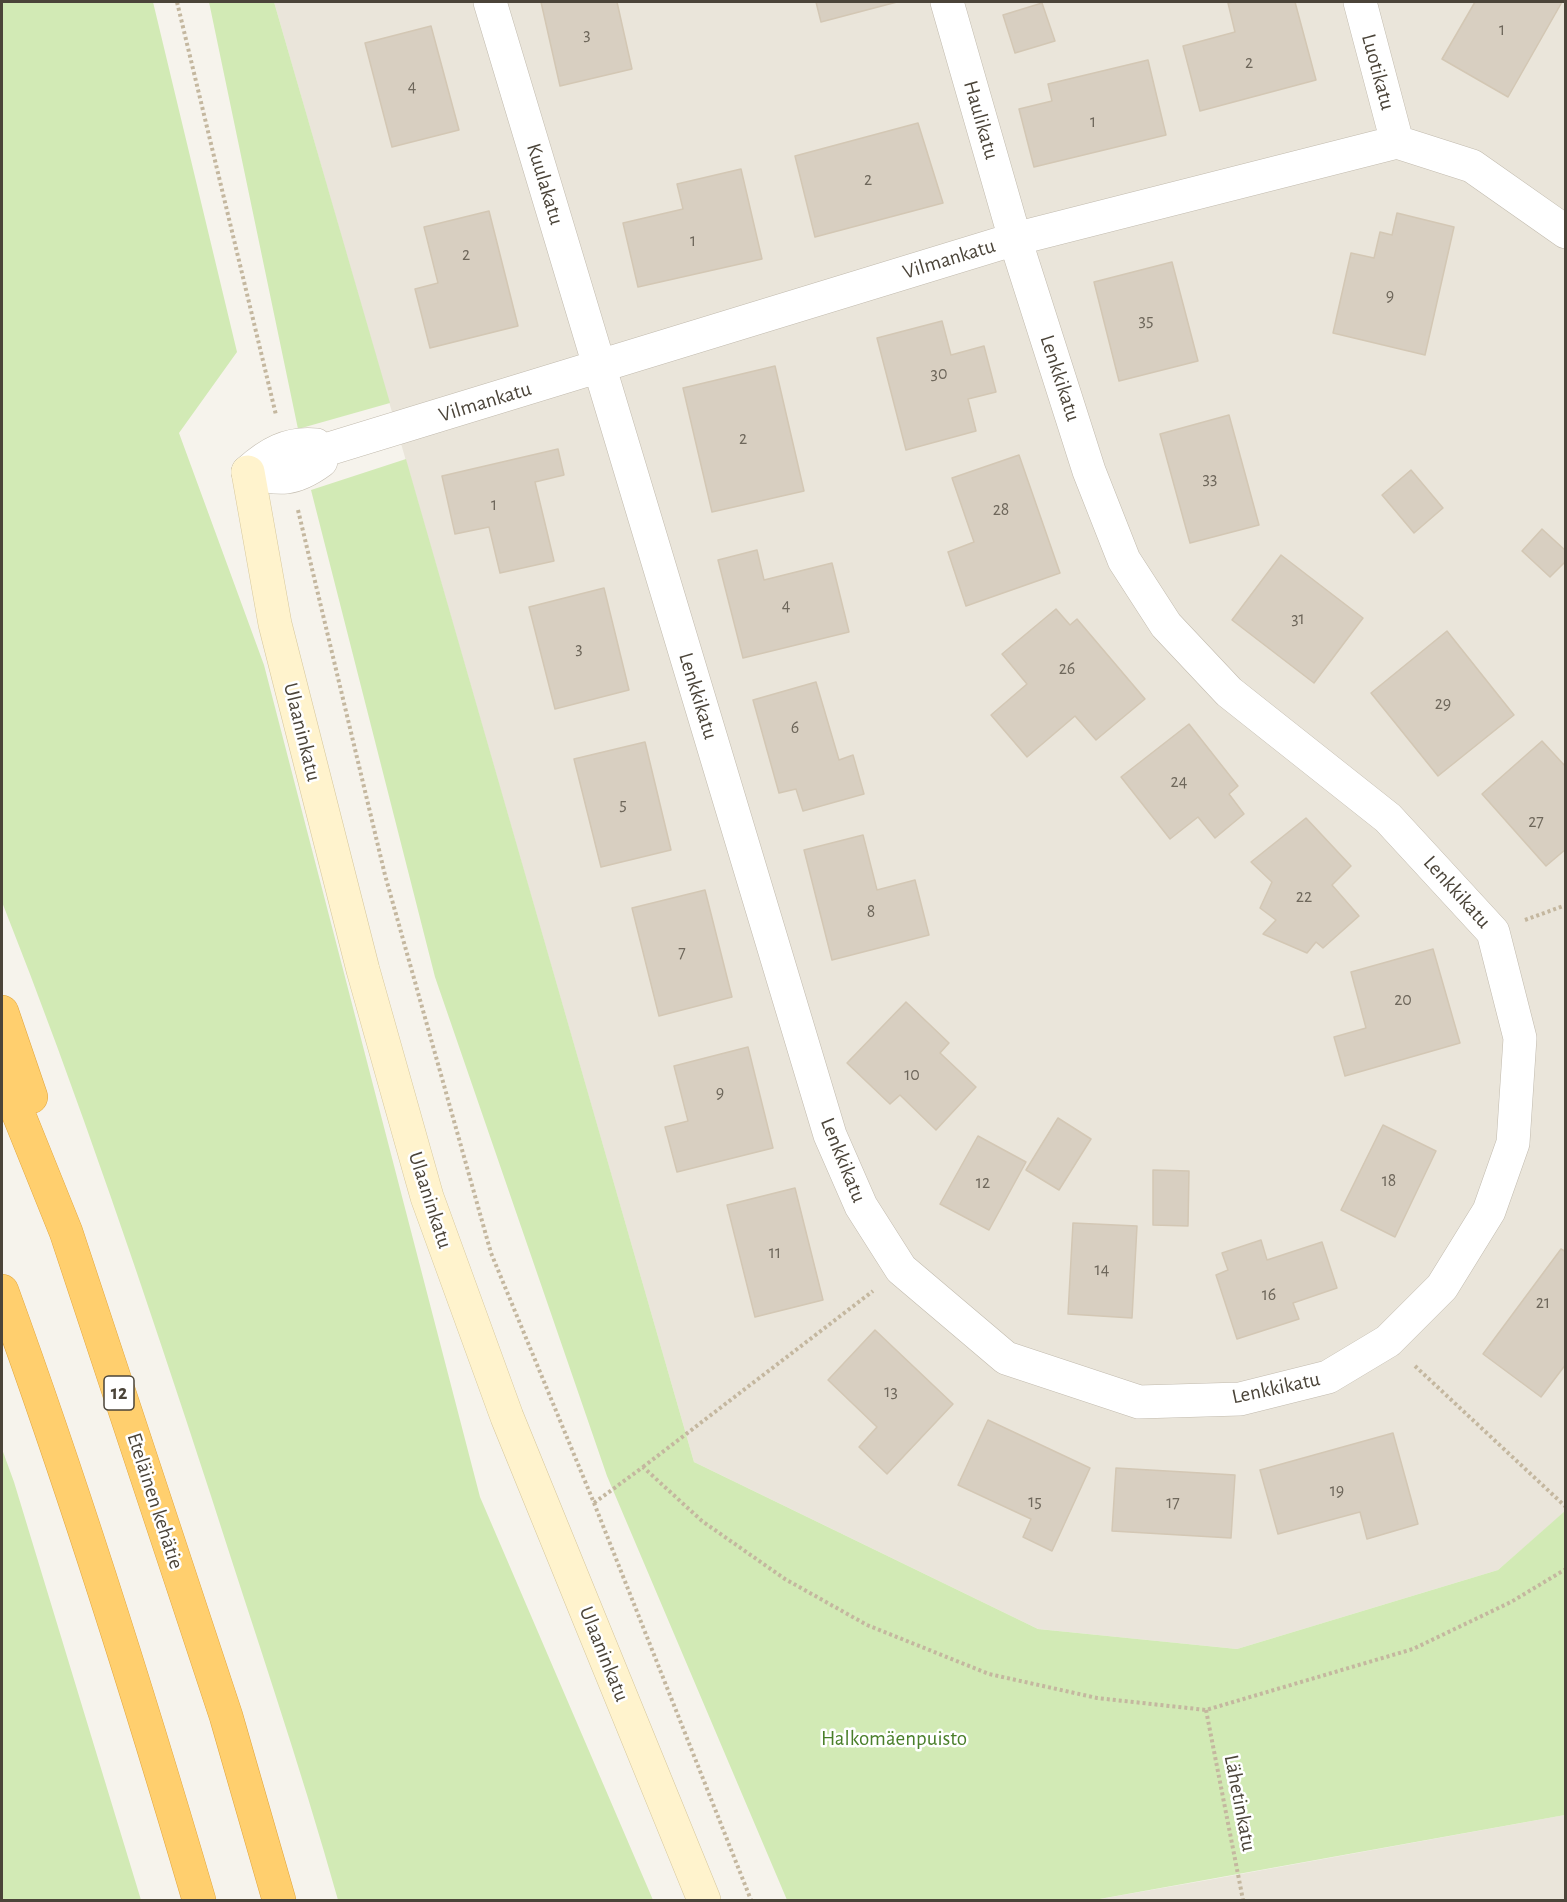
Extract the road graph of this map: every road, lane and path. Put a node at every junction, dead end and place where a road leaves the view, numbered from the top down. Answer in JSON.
{"nodes":[{"id":1,"x":177,"y":2,"type":"edge"},
{"id":2,"x":490,"y":2,"type":"edge"},
{"id":3,"x":946,"y":2,"type":"edge"},
{"id":4,"x":1360,"y":2,"type":"edge"},
{"id":5,"x":1397,"y":142,"type":"junction"},
{"id":6,"x":1566,"y":231,"type":"edge"},
{"id":7,"x":1015,"y":239,"type":"junction"},
{"id":8,"x":599,"y":367,"type":"junction"},
{"id":9,"x":287,"y":462,"type":"junction"},
{"id":10,"x":2,"y":1012,"type":"edge"},
{"id":11,"x":2,"y":1073,"type":"edge"},
{"id":12,"x":901,"y":1269,"type":"junction"},
{"id":13,"x":2,"y":1291,"type":"edge"},
{"id":14,"x":1388,"y":1341,"type":"junction"},
{"id":15,"x":643,"y":1467,"type":"junction"},
{"id":16,"x":594,"y":1503,"type":"junction"},
{"id":17,"x":1566,"y":1507,"type":"edge"},
{"id":18,"x":1566,"y":1569,"type":"edge"},
{"id":19,"x":1206,"y":1710,"type":"junction"},
{"id":20,"x":226,"y":1716,"type":"junction"},
{"id":21,"x":199,"y":1900,"type":"edge"},
{"id":22,"x":279,"y":1900,"type":"edge"},
{"id":23,"x":704,"y":1900,"type":"edge"},
{"id":24,"x":751,"y":1900,"type":"edge"},
{"id":25,"x":1243,"y":1900,"type":"edge"}],
"edges":[{"from":1,"to":9,"type":"path"},
{"from":2,"to":8,"type":"street","name":"Kuulakatu"},
{"from":3,"to":7,"type":"street","name":"Haulikatu"},
{"from":4,"to":5,"type":"street","name":"Luotikatu"},
{"from":5,"to":6,"type":"street"},
{"from":5,"to":7,"type":"street","name":"Vilmankatu"},
{"from":7,"to":8,"type":"street","name":"Vilmankatu"},
{"from":7,"to":14,"type":"street","name":"Lenkkikatu"},
{"from":8,"to":9,"type":"street","name":"Vilmankatu"},
{"from":8,"to":12,"type":"street","name":"Lenkkikatu"},
{"from":9,"to":16,"type":"path"},
{"from":9,"to":23,"type":"street","name":"Ulaaninkatu"},
{"from":10,"to":20,"type":"highway"},
{"from":11,"to":20,"type":"highway","name":"Eteläinen kehätie","number":"12"},
{"from":12,"to":14,"type":"street","name":"Lenkkikatu"},
{"from":12,"to":15,"type":"path"},
{"from":13,"to":21,"type":"highway"},
{"from":14,"to":17,"type":"path"},
{"from":15,"to":16,"type":"path"},
{"from":15,"to":19,"type":"path"},
{"from":16,"to":24,"type":"path"},
{"from":18,"to":19,"type":"path"},
{"from":19,"to":25,"type":"path","name":"Lähetinkatu"},
{"from":20,"to":22,"type":"highway","name":"Eteläinen kehätie","number":"12"}]}
